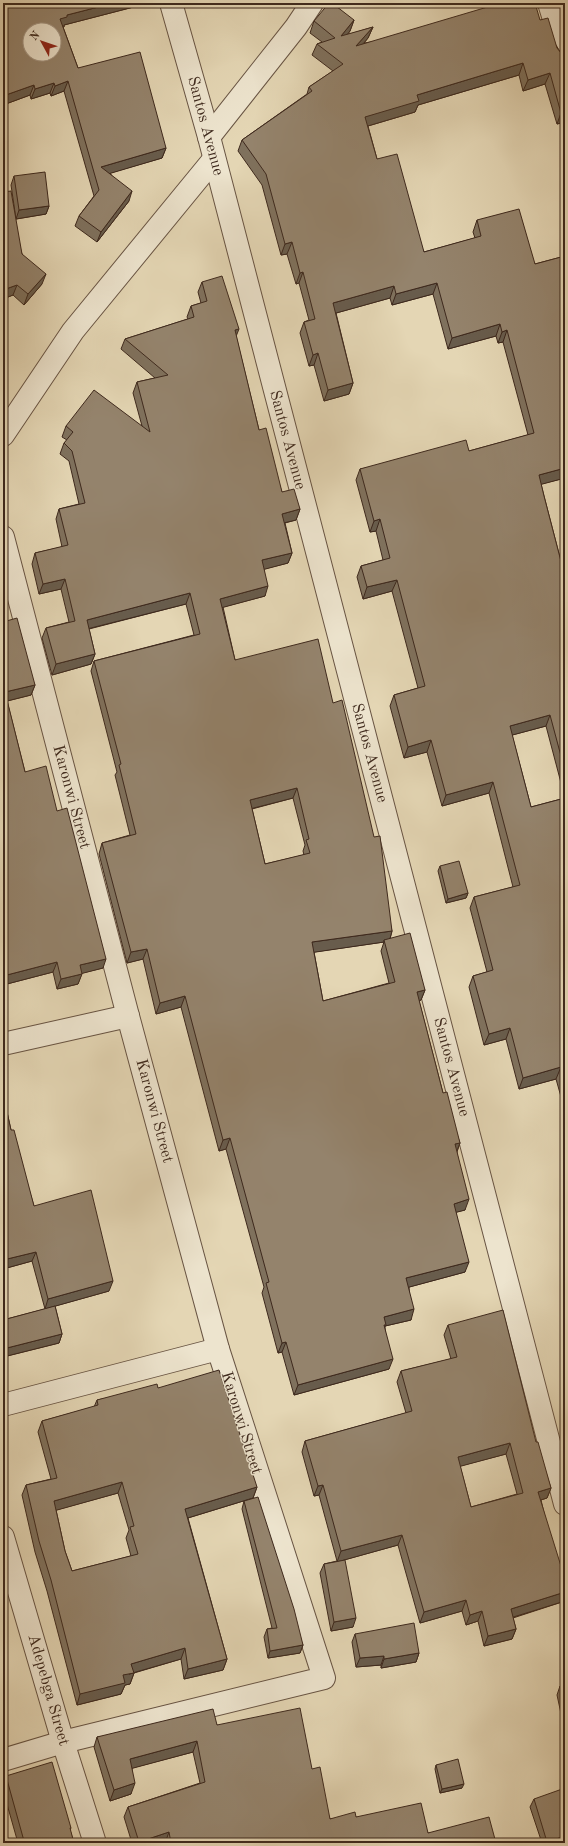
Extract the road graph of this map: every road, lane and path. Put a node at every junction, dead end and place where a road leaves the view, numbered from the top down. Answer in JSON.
{"nodes":[{"id":1,"x":171,"y":3,"type":"edge"},
{"id":2,"x":312,"y":3,"type":"edge"},
{"id":3,"x":549,"y":3,"type":"edge"},
{"id":4,"x":565,"y":55,"type":"edge"},
{"id":5,"x":209,"y":137,"type":"junction"},
{"id":6,"x":214,"y":159,"type":"junction"},
{"id":7,"x":3,"y":435,"type":"edge"},
{"id":8,"x":3,"y":537,"type":"edge"},
{"id":9,"x":128,"y":1016,"type":"junction"},
{"id":10,"x":3,"y":1044,"type":"edge"},
{"id":11,"x":218,"y":1350,"type":"junction"},
{"id":12,"x":3,"y":1404,"type":"edge"},
{"id":13,"x":565,"y":1504,"type":"edge"},
{"id":14,"x":3,"y":1537,"type":"edge"},
{"id":15,"x":63,"y":1742,"type":"junction"},
{"id":16,"x":3,"y":1760,"type":"edge"},
{"id":17,"x":95,"y":1843,"type":"edge"}],
"edges":[{"from":1,"to":5,"type":"street","name":"Santos Avenue"},
{"from":2,"to":5,"type":"street"},
{"from":3,"to":4,"type":"street"},
{"from":5,"to":6,"type":"street","name":"Santos Avenue"},
{"from":6,"to":7,"type":"street"},
{"from":6,"to":13,"type":"street","name":"Santos Avenue"},
{"from":8,"to":9,"type":"street","name":"Karonwi Street"},
{"from":9,"to":10,"type":"street"},
{"from":9,"to":11,"type":"street","name":"Karonwi Street"},
{"from":11,"to":12,"type":"street"},
{"from":11,"to":15,"type":"street","name":"Karonwi Street"},
{"from":14,"to":15,"type":"street","name":"Adepebga Street"},
{"from":15,"to":16,"type":"street"},
{"from":15,"to":17,"type":"street","name":"Adepebga Street"}]}
